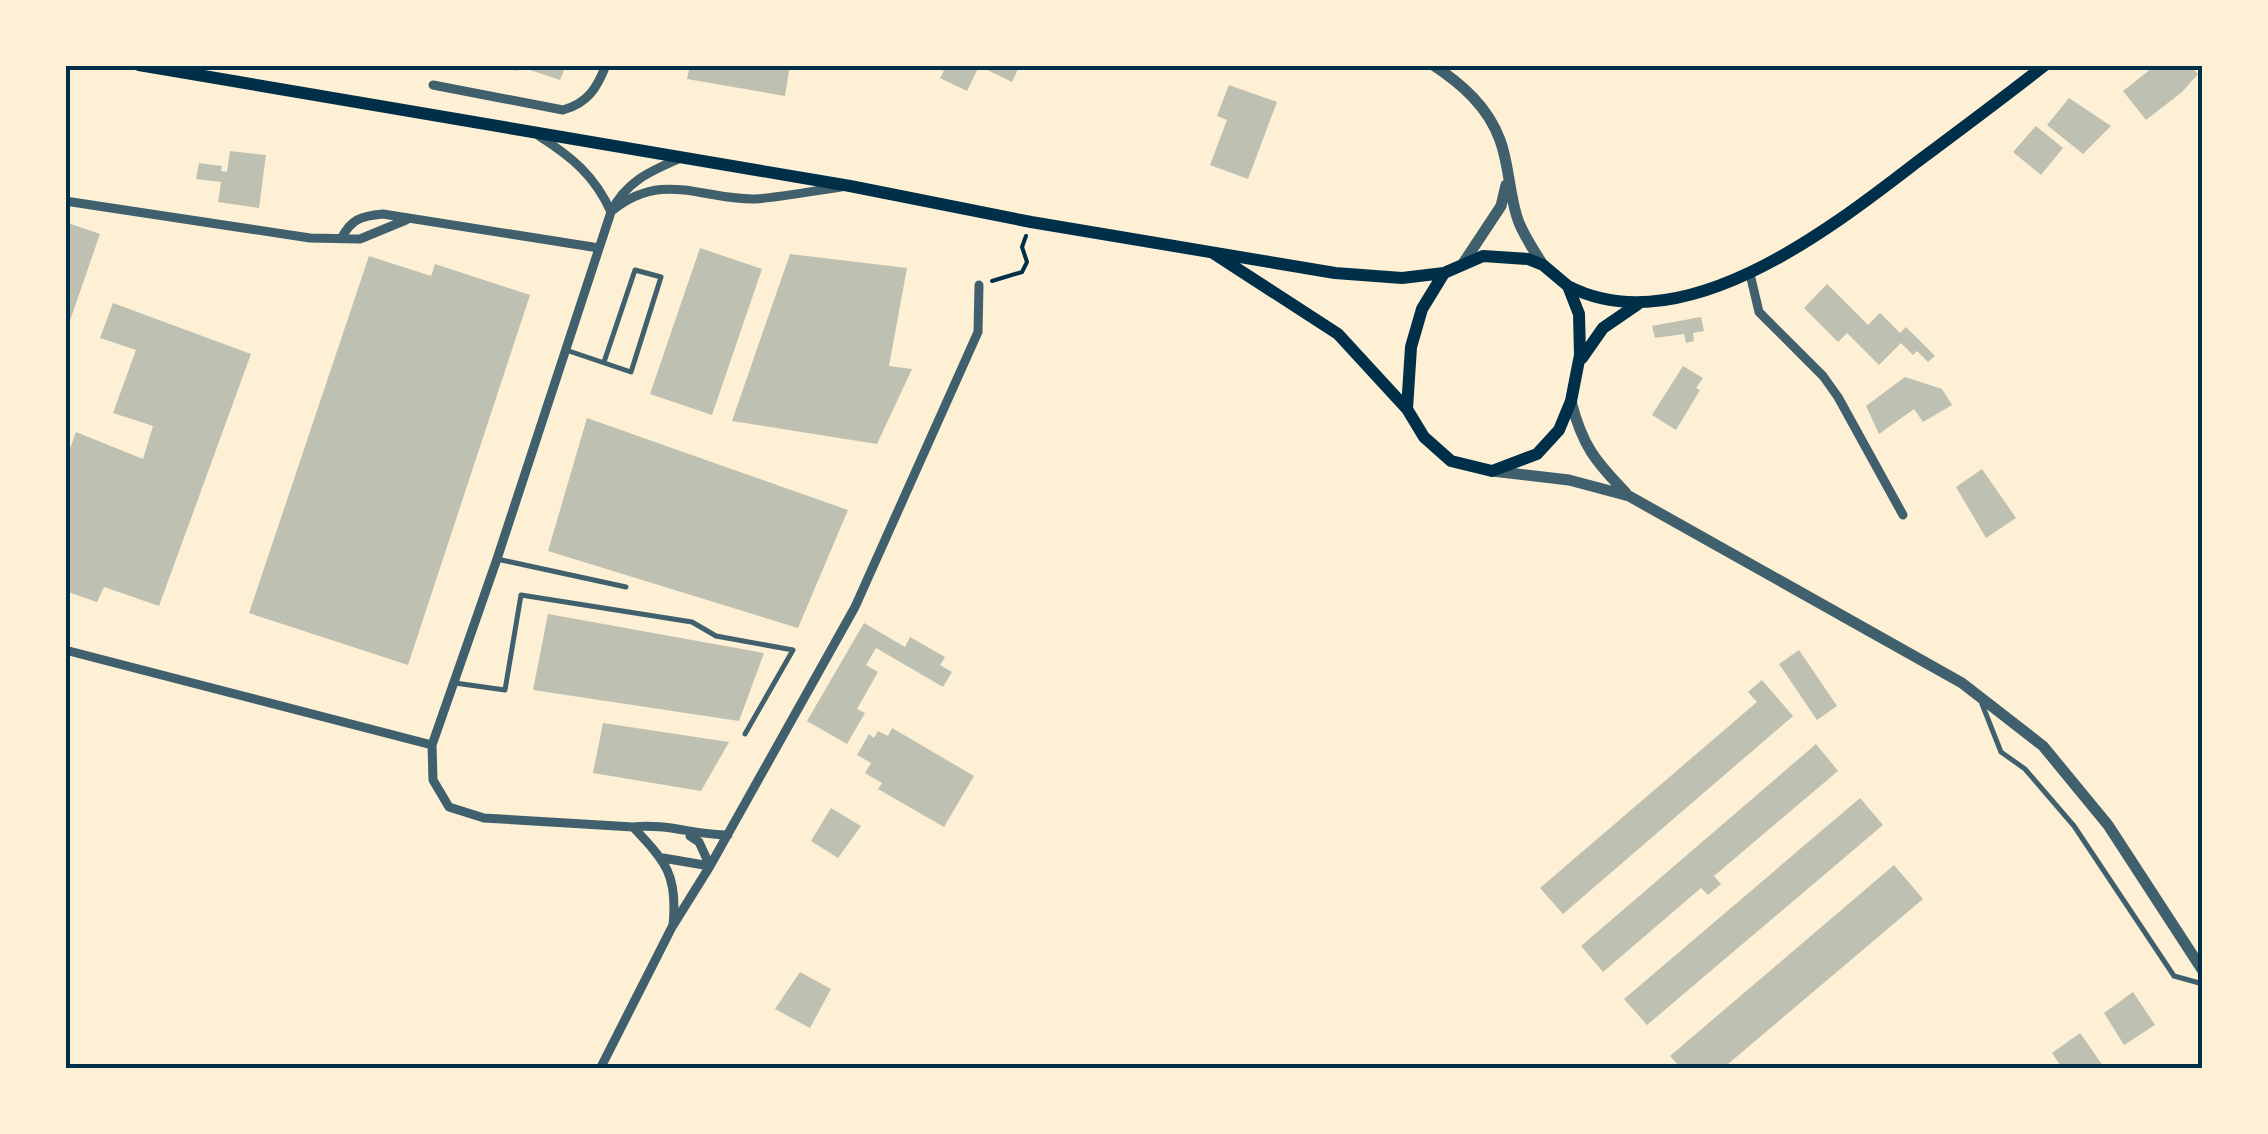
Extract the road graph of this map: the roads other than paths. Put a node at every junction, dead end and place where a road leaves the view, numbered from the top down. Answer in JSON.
{"nodes":[{"id":1,"x":140,"y":65,"type":"edge"},
{"id":2,"x":606,"y":65,"type":"edge"},
{"id":3,"x":1434,"y":65,"type":"edge"},
{"id":4,"x":2046,"y":65,"type":"edge"},
{"id":5,"x":433,"y":85,"type":"dead end"},
{"id":6,"x":534,"y":133,"type":"junction"},
{"id":7,"x":681,"y":158,"type":"junction"},
{"id":8,"x":1507,"y":180,"type":"junction"},
{"id":9,"x":850,"y":186,"type":"junction"},
{"id":10,"x":65,"y":201,"type":"edge"},
{"id":11,"x":610,"y":212,"type":"junction"},
{"id":12,"x":406,"y":220,"type":"junction"},
{"id":13,"x":341,"y":239,"type":"junction"},
{"id":14,"x":599,"y":248,"type":"junction"},
{"id":15,"x":1206,"y":249,"type":"junction"},
{"id":16,"x":1464,"y":262,"type":"junction"},
{"id":17,"x":1543,"y":265,"type":"junction"},
{"id":18,"x":1444,"y":273,"type":"junction"},
{"id":19,"x":1750,"y":274,"type":"junction"},
{"id":20,"x":980,"y":285,"type":"road end"},
{"id":21,"x":1568,"y":286,"type":"junction"},
{"id":22,"x":1645,"y":300,"type":"junction"},
{"id":23,"x":566,"y":350,"type":"junction"},
{"id":24,"x":604,"y":362,"type":"junction"},
{"id":25,"x":1578,"y":368,"type":"junction"},
{"id":26,"x":1571,"y":402,"type":"junction"},
{"id":27,"x":1407,"y":410,"type":"junction"},
{"id":28,"x":1492,"y":471,"type":"junction"},
{"id":29,"x":1629,"y":496,"type":"junction"},
{"id":30,"x":1903,"y":515,"type":"dead end"},
{"id":31,"x":498,"y":559,"type":"junction"},
{"id":32,"x":626,"y":587,"type":"dead end"},
{"id":33,"x":65,"y":650,"type":"edge"},
{"id":34,"x":456,"y":683,"type":"junction"},
{"id":35,"x":1979,"y":696,"type":"junction"},
{"id":36,"x":746,"y":734,"type":"dead end"},
{"id":37,"x":432,"y":745,"type":"junction"},
{"id":38,"x":633,"y":827,"type":"junction"},
{"id":39,"x":683,"y":831,"type":"junction"},
{"id":40,"x":728,"y":835,"type":"junction"},
{"id":41,"x":662,"y":858,"type":"junction"},
{"id":42,"x":710,"y":866,"type":"junction"},
{"id":43,"x":672,"y":927,"type":"junction"},
{"id":44,"x":2203,"y":971,"type":"edge"},
{"id":45,"x":2203,"y":984,"type":"edge"},
{"id":46,"x":600,"y":1069,"type":"edge"}],
"edges":[{"from":1,"to":6,"type":"main road"},
{"from":2,"to":5,"type":"street"},
{"from":3,"to":8,"type":"street"},
{"from":4,"to":19,"type":"main road"},
{"from":6,"to":7,"type":"main road"},
{"from":6,"to":11,"type":"street"},
{"from":7,"to":9,"type":"main road"},
{"from":7,"to":11,"type":"street"},
{"from":8,"to":16,"type":"street"},
{"from":8,"to":17,"type":"street"},
{"from":9,"to":11,"type":"street"},
{"from":9,"to":15,"type":"main road"},
{"from":10,"to":13,"type":"street"},
{"from":11,"to":14,"type":"street"},
{"from":12,"to":13,"type":"street"},
{"from":12,"to":13,"type":"street"},
{"from":12,"to":14,"type":"street"},
{"from":14,"to":23,"type":"street"},
{"from":15,"to":18,"type":"main road"},
{"from":15,"to":27,"type":"main road"},
{"from":16,"to":17,"type":"main road"},
{"from":16,"to":18,"type":"main road"},
{"from":17,"to":21,"type":"main road"},
{"from":18,"to":27,"type":"main road"},
{"from":19,"to":22,"type":"main road"},
{"from":19,"to":30,"type":"street"},
{"from":20,"to":40,"type":"street"},
{"from":21,"to":22,"type":"main road"},
{"from":21,"to":25,"type":"main road"},
{"from":22,"to":25,"type":"main road"},
{"from":23,"to":24,"type":"lane"},
{"from":23,"to":31,"type":"street"},
{"from":24,"to":24,"type":"lane"},
{"from":25,"to":26,"type":"main road"},
{"from":26,"to":28,"type":"main road"},
{"from":26,"to":29,"type":"street"},
{"from":27,"to":28,"type":"main road"},
{"from":28,"to":29,"type":"street"},
{"from":29,"to":35,"type":"street"},
{"from":31,"to":32,"type":"lane"},
{"from":31,"to":34,"type":"street"},
{"from":33,"to":37,"type":"street"},
{"from":34,"to":36,"type":"lane"},
{"from":34,"to":37,"type":"street"},
{"from":35,"to":44,"type":"street"},
{"from":35,"to":45,"type":"lane"},
{"from":37,"to":38,"type":"street"},
{"from":38,"to":39,"type":"street"},
{"from":38,"to":41,"type":"street"},
{"from":39,"to":40,"type":"street"},
{"from":39,"to":42,"type":"street"},
{"from":40,"to":42,"type":"street"},
{"from":41,"to":42,"type":"street"},
{"from":41,"to":43,"type":"street"},
{"from":42,"to":43,"type":"street"},
{"from":43,"to":46,"type":"street"}]}
